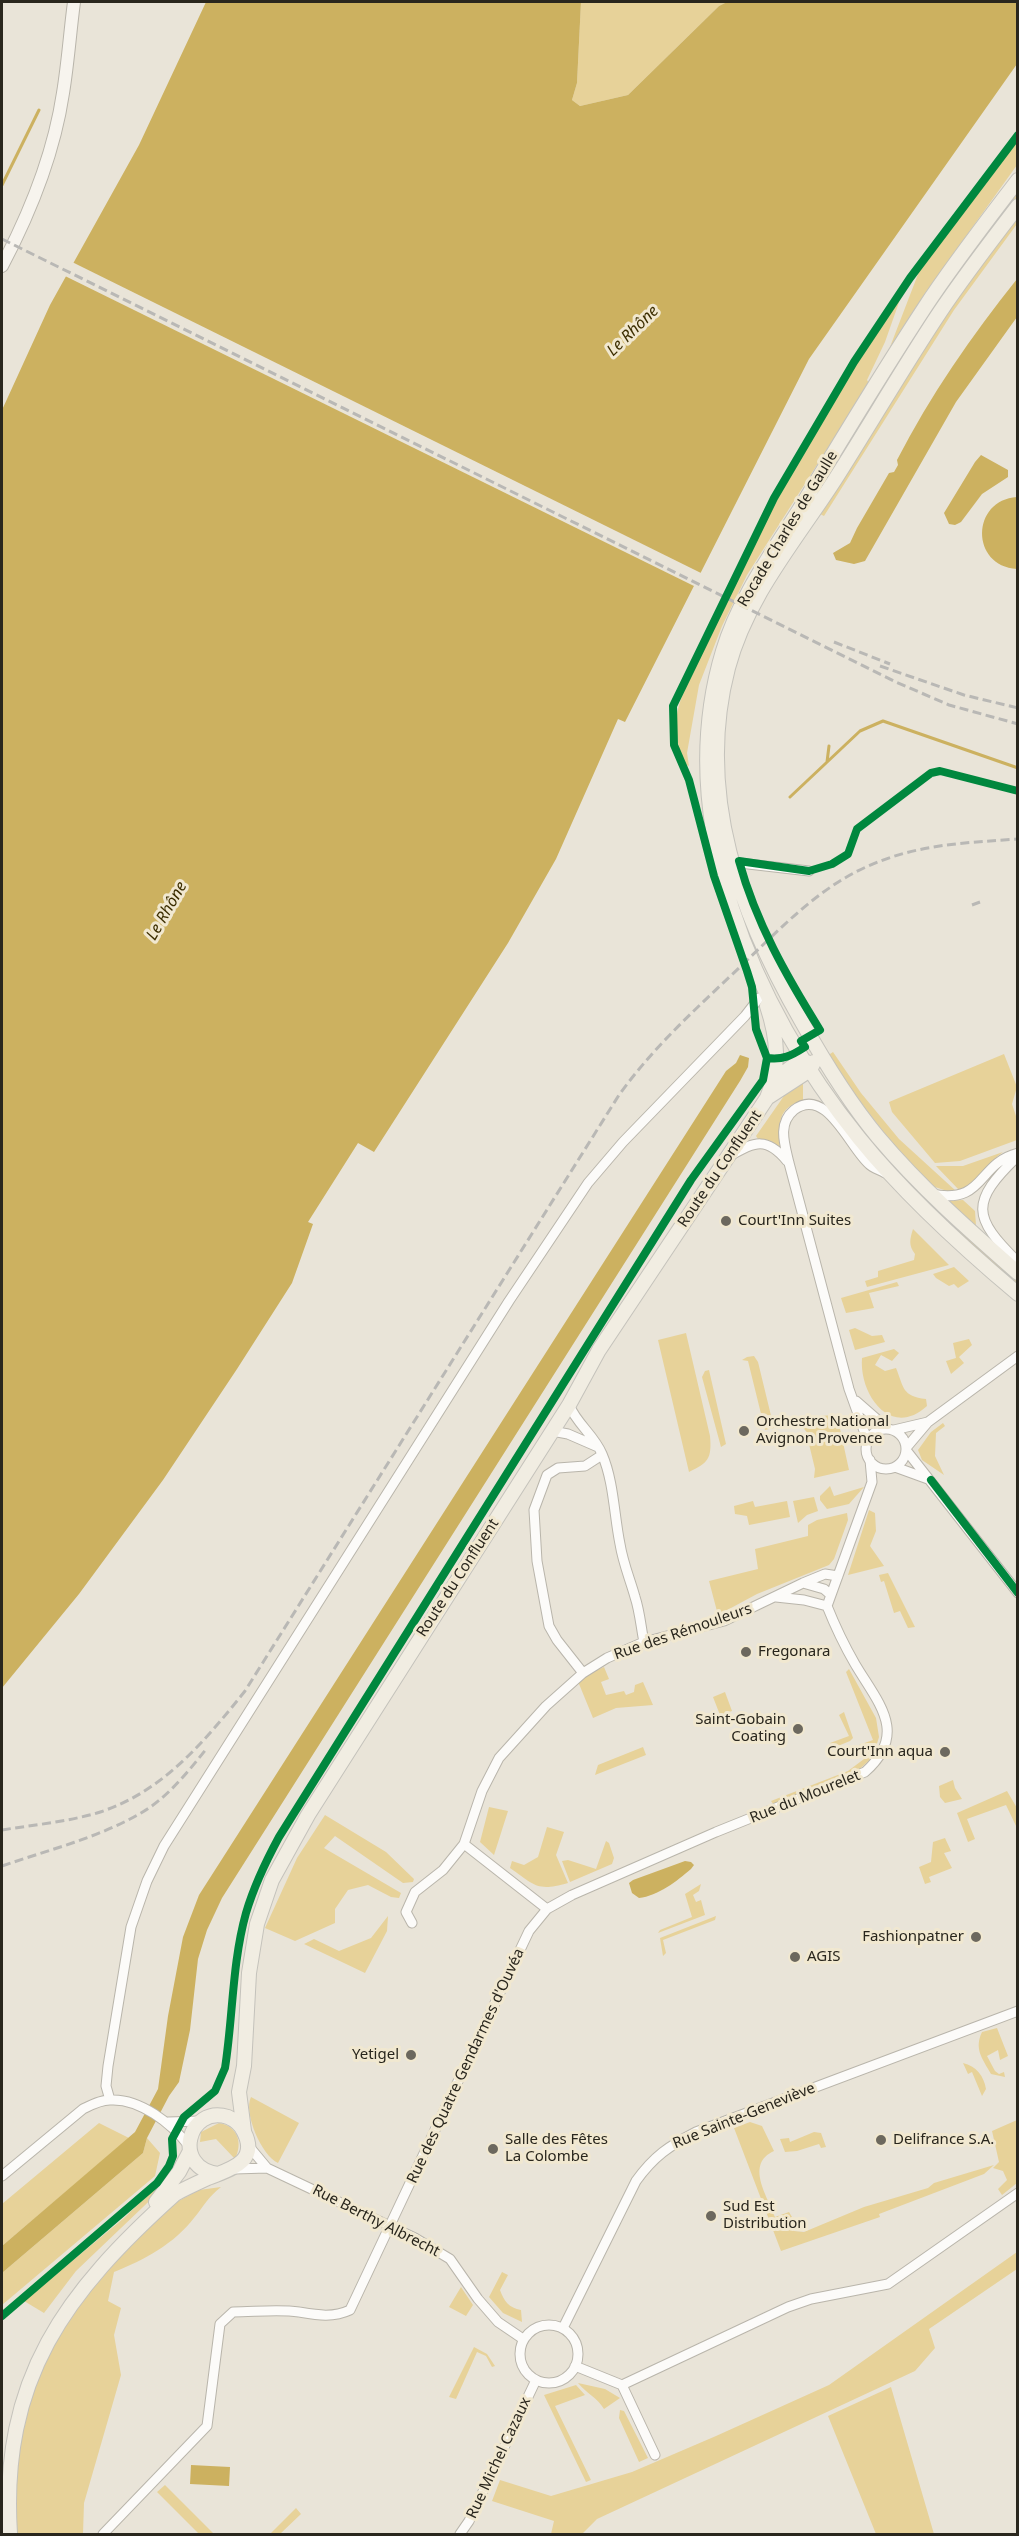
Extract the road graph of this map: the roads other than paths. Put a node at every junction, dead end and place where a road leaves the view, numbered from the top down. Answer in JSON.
{"nodes":[{"id":1,"x":74,"y":2,"type":"edge"},
{"id":2,"x":1017,"y":180,"type":"edge"},
{"id":3,"x":1017,"y":206,"type":"edge"},
{"id":4,"x":2,"y":266,"type":"edge"},
{"id":5,"x":731,"y":862,"type":"junction"},
{"id":6,"x":809,"y":871,"type":"dead end"},
{"id":7,"x":761,"y":992,"type":"junction"},
{"id":8,"x":813,"y":1043,"type":"junction"},
{"id":9,"x":809,"y":1066,"type":"junction"},
{"id":10,"x":774,"y":1081,"type":"junction"},
{"id":11,"x":767,"y":1098,"type":"junction"},
{"id":12,"x":877,"y":1136,"type":"junction"},
{"id":13,"x":1017,"y":1155,"type":"edge"},
{"id":14,"x":728,"y":1157,"type":"junction"},
{"id":15,"x":789,"y":1162,"type":"junction"},
{"id":16,"x":892,"y":1176,"type":"junction"},
{"id":17,"x":931,"y":1194,"type":"junction"},
{"id":18,"x":1017,"y":1262,"type":"edge"},
{"id":19,"x":1017,"y":1274,"type":"edge"},
{"id":20,"x":1017,"y":1294,"type":"edge"},
{"id":21,"x":1017,"y":1356,"type":"edge"},
{"id":22,"x":853,"y":1398,"type":"junction"},
{"id":23,"x":569,"y":1405,"type":"junction"},
{"id":24,"x":928,"y":1422,"type":"junction"},
{"id":25,"x":891,"y":1430,"type":"junction"},
{"id":26,"x":552,"y":1431,"type":"junction"},
{"id":27,"x":868,"y":1442,"type":"junction"},
{"id":28,"x":906,"y":1449,"type":"junction"},
{"id":29,"x":600,"y":1451,"type":"junction"},
{"id":30,"x":870,"y":1460,"type":"junction"},
{"id":31,"x":890,"y":1467,"type":"junction"},
{"id":32,"x":931,"y":1480,"type":"junction"},
{"id":33,"x":872,"y":1482,"type":"junction"},
{"id":34,"x":838,"y":1576,"type":"junction"},
{"id":35,"x":803,"y":1583,"type":"junction"},
{"id":36,"x":1017,"y":1593,"type":"edge"},
{"id":37,"x":831,"y":1595,"type":"junction"},
{"id":38,"x":776,"y":1597,"type":"junction"},
{"id":39,"x":827,"y":1606,"type":"junction"},
{"id":40,"x":644,"y":1642,"type":"junction"},
{"id":41,"x":583,"y":1673,"type":"junction"},
{"id":42,"x":464,"y":1844,"type":"junction"},
{"id":43,"x":547,"y":1909,"type":"junction"},
{"id":44,"x":412,"y":1923,"type":"dead end"},
{"id":45,"x":1017,"y":2011,"type":"edge"},
{"id":46,"x":239,"y":2092,"type":"junction"},
{"id":47,"x":110,"y":2100,"type":"junction"},
{"id":48,"x":215,"y":2116,"type":"junction"},
{"id":49,"x":165,"y":2120,"type":"junction"},
{"id":50,"x":201,"y":2121,"type":"junction"},
{"id":51,"x":246,"y":2138,"type":"junction"},
{"id":52,"x":189,"y":2148,"type":"junction"},
{"id":53,"x":267,"y":2168,"type":"junction"},
{"id":54,"x":234,"y":2169,"type":"junction"},
{"id":55,"x":218,"y":2174,"type":"junction"},
{"id":56,"x":2,"y":2176,"type":"edge"},
{"id":57,"x":1017,"y":2193,"type":"edge"},
{"id":58,"x":390,"y":2226,"type":"junction"},
{"id":59,"x":563,"y":2328,"type":"junction"},
{"id":60,"x":523,"y":2339,"type":"junction"},
{"id":61,"x":575,"y":2366,"type":"junction"},
{"id":62,"x":536,"y":2380,"type":"junction"},
{"id":63,"x":622,"y":2385,"type":"junction"},
{"id":64,"x":2,"y":2446,"type":"edge"},
{"id":65,"x":655,"y":2455,"type":"dead end"},
{"id":66,"x":2,"y":2525,"type":"edge"},
{"id":67,"x":3,"y":2535,"type":"edge"},
{"id":68,"x":10,"y":2535,"type":"edge"},
{"id":69,"x":103,"y":2535,"type":"edge"},
{"id":70,"x":460,"y":2535,"type":"edge"}],
"edges":[{"from":1,"to":4,"type":"main road"},
{"from":2,"to":7,"type":"main road","name":"Rocade Charles de Gaulle"},
{"from":3,"to":5,"type":"main road","name":"Rocade Charles de Gaulle"},
{"from":5,"to":6,"type":"street"},
{"from":5,"to":8,"type":"main road","name":"Rocade Charles de Gaulle"},
{"from":7,"to":9,"type":"main road","name":"Rocade Charles de Gaulle"},
{"from":7,"to":10,"type":"main road"},
{"from":7,"to":47,"type":"street"},
{"from":8,"to":9,"type":"main road"},
{"from":8,"to":12,"type":"main road","name":"Rocade Charles de Gaulle"},
{"from":9,"to":10,"type":"main road"},
{"from":9,"to":11,"type":"main road"},
{"from":9,"to":12,"type":"main road"},
{"from":9,"to":16,"type":"main road","name":"Rocade Charles de Gaulle"},
{"from":10,"to":11,"type":"main road"},
{"from":11,"to":14,"type":"main road","name":"Route du Confluent"},
{"from":12,"to":17,"type":"main road","name":"Rocade Charles de Gaulle"},
{"from":13,"to":17,"type":"street"},
{"from":13,"to":18,"type":"street"},
{"from":14,"to":15,"type":"street"},
{"from":14,"to":23,"type":"main road","name":"Route du Confluent"},
{"from":15,"to":16,"type":"street"},
{"from":15,"to":22,"type":"street"},
{"from":16,"to":20,"type":"main road","name":"Rocade Charles de Gaulle"},
{"from":17,"to":19,"type":"main road","name":"Rocade Charles de Gaulle"},
{"from":21,"to":24,"type":"street"},
{"from":22,"to":25,"type":"street"},
{"from":22,"to":27,"type":"street"},
{"from":23,"to":26,"type":"main road","name":"Route du Confluent"},
{"from":23,"to":29,"type":"street"},
{"from":24,"to":25,"type":"street"},
{"from":24,"to":28,"type":"street"},
{"from":25,"to":27,"type":"street"},
{"from":25,"to":28,"type":"street"},
{"from":26,"to":29,"type":"street"},
{"from":26,"to":46,"type":"main road","name":"Route du Confluent"},
{"from":27,"to":30,"type":"street"},
{"from":28,"to":31,"type":"street"},
{"from":28,"to":32,"type":"street"},
{"from":29,"to":40,"type":"street"},
{"from":29,"to":41,"type":"street"},
{"from":30,"to":31,"type":"street"},
{"from":30,"to":33,"type":"street"},
{"from":31,"to":32,"type":"street"},
{"from":31,"to":33,"type":"street"},
{"from":32,"to":36,"type":"street"},
{"from":33,"to":34,"type":"street"},
{"from":34,"to":35,"type":"street","name":"Rue des Rémouleurs"},
{"from":34,"to":37,"type":"street"},
{"from":35,"to":37,"type":"street"},
{"from":35,"to":38,"type":"street","name":"Rue des Rémouleurs"},
{"from":37,"to":39,"type":"street"},
{"from":38,"to":39,"type":"street"},
{"from":38,"to":40,"type":"street","name":"Rue des Rémouleurs"},
{"from":39,"to":43,"type":"street","name":"Rue du Mourelet"},
{"from":40,"to":41,"type":"street","name":"Rue des Rémouleurs"},
{"from":41,"to":42,"type":"street","name":"Rue des Rémouleurs"},
{"from":42,"to":43,"type":"street"},
{"from":42,"to":44,"type":"street","name":"Rue des Rémouleurs"},
{"from":43,"to":58,"type":"street","name":"Rue des Quatre Gendarmes d'Ouvéa"},
{"from":45,"to":59,"type":"street","name":"Rue Sainte-Geneviève"},
{"from":46,"to":48,"type":"main road"},
{"from":46,"to":51,"type":"main road","name":"Route du Confluent"},
{"from":47,"to":49,"type":"street"},
{"from":47,"to":56,"type":"street"},
{"from":48,"to":50,"type":"main road"},
{"from":48,"to":51,"type":"main road"},
{"from":49,"to":50,"type":"street"},
{"from":49,"to":52,"type":"street"},
{"from":50,"to":52,"type":"main road"},
{"from":51,"to":53,"type":"street","name":"Rue Berthy Albrecht"},
{"from":51,"to":54,"type":"main road"},
{"from":52,"to":55,"type":"main road"},
{"from":52,"to":64,"type":"main road"},
{"from":53,"to":54,"type":"street","name":"Rue Berthy Albrecht"},
{"from":53,"to":58,"type":"street","name":"Rue Berthy Albrecht"},
{"from":54,"to":55,"type":"main road"},
{"from":55,"to":68,"type":"main road"},
{"from":57,"to":63,"type":"street"},
{"from":58,"to":60,"type":"street","name":"Rue Berthy Albrecht"},
{"from":58,"to":69,"type":"street","name":"Rue des Quatre Gendarmes d'Ouvéa"},
{"from":59,"to":60,"type":"street"},
{"from":59,"to":61,"type":"street"},
{"from":60,"to":62,"type":"street"},
{"from":61,"to":62,"type":"street"},
{"from":61,"to":63,"type":"street"},
{"from":62,"to":70,"type":"street","name":"Rue Michel Cazaux"},
{"from":63,"to":65,"type":"street"},
{"from":66,"to":67,"type":"main road"}]}
